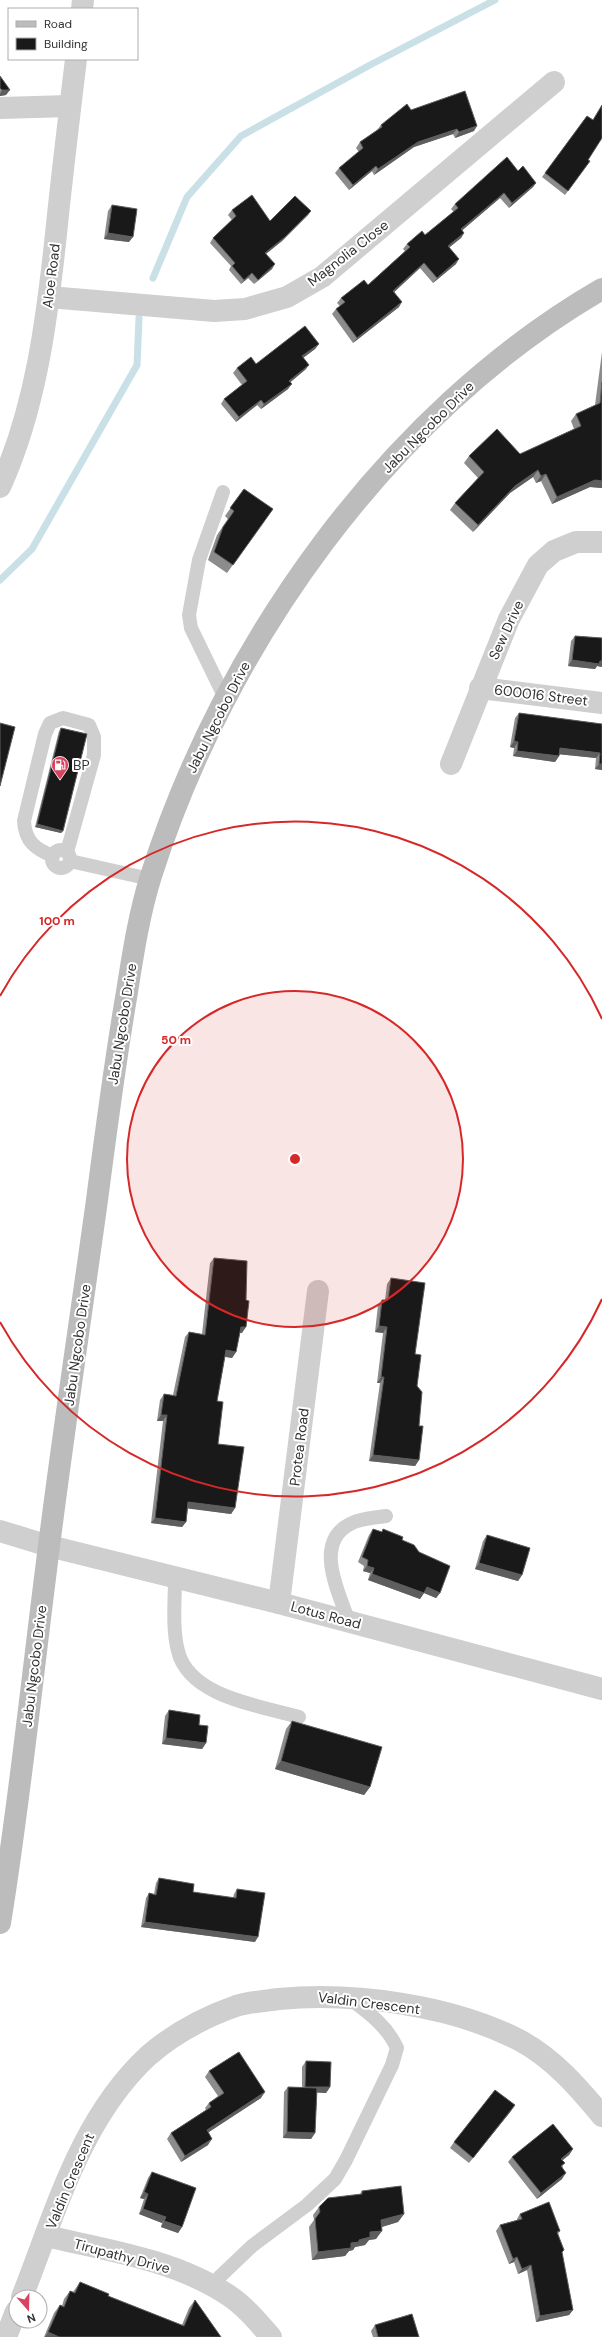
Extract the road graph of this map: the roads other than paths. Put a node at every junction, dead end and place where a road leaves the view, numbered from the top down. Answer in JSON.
{"nodes":[{"id":1,"x":76,"y":60,"type":"edge"},
{"id":2,"x":554,"y":82,"type":"dead end"},
{"id":3,"x":70,"y":106,"type":"junction"},
{"id":4,"x":0,"y":108,"type":"edge"},
{"id":5,"x":602,"y":290,"type":"edge"},
{"id":6,"x":49,"y":297,"type":"junction"},
{"id":7,"x":0,"y":487,"type":"edge"},
{"id":8,"x":223,"y":492,"type":"dead end"},
{"id":9,"x":602,"y":542,"type":"edge"},
{"id":10,"x":480,"y":688,"type":"junction"},
{"id":11,"x":225,"y":698,"type":"junction"},
{"id":12,"x":602,"y":703,"type":"edge"},
{"id":13,"x":451,"y":764,"type":"dead end"},
{"id":14,"x":69,"y":857,"type":"junction"},
{"id":15,"x":150,"y":879,"type":"junction"},
{"id":16,"x":318,"y":1291,"type":"dead end"},
{"id":17,"x":386,"y":1516,"type":"dead end"},
{"id":18,"x":0,"y":1530,"type":"edge"},
{"id":19,"x":49,"y":1546,"type":"junction"},
{"id":20,"x":175,"y":1577,"type":"junction"},
{"id":21,"x":279,"y":1603,"type":"junction"},
{"id":22,"x":349,"y":1622,"type":"junction"},
{"id":23,"x":602,"y":1688,"type":"edge"},
{"id":24,"x":299,"y":1717,"type":"dead end"},
{"id":25,"x":0,"y":1923,"type":"edge"},
{"id":26,"x":348,"y":1997,"type":"junction"},
{"id":27,"x":602,"y":2116,"type":"edge"},
{"id":28,"x":46,"y":2236,"type":"junction"},
{"id":29,"x":210,"y":2286,"type":"junction"},
{"id":30,"x":25,"y":2289,"type":"edge"},
{"id":31,"x":271,"y":2337,"type":"edge"}],
"edges":[{"from":1,"to":3,"type":"street","name":"Aloe Road"},
{"from":2,"to":6,"type":"street","name":"Magnolia Close"},
{"from":3,"to":4,"type":"street"},
{"from":3,"to":6,"type":"street","name":"Aloe Road"},
{"from":5,"to":11,"type":"main road","name":"Jabu Ngcobo Drive"},
{"from":6,"to":7,"type":"street","name":"Aloe Road"},
{"from":8,"to":11,"type":"lane"},
{"from":9,"to":10,"type":"street","name":"Sew Drive"},
{"from":10,"to":12,"type":"street","name":"600016 Street"},
{"from":10,"to":13,"type":"street","name":"Sew Drive"},
{"from":11,"to":15,"type":"main road","name":"Jabu Ngcobo Drive"},
{"from":14,"to":14,"type":"lane"},
{"from":14,"to":15,"type":"lane"},
{"from":15,"to":19,"type":"main road","name":"Jabu Ngcobo Drive"},
{"from":16,"to":21,"type":"street","name":"Protea Road"},
{"from":17,"to":22,"type":"lane"},
{"from":18,"to":19,"type":"street"},
{"from":19,"to":20,"type":"street","name":"Lotus Road"},
{"from":19,"to":25,"type":"main road","name":"Jabu Ngcobo Drive"},
{"from":20,"to":21,"type":"street","name":"Lotus Road"},
{"from":20,"to":24,"type":"lane"},
{"from":21,"to":22,"type":"street","name":"Lotus Road"},
{"from":22,"to":23,"type":"street","name":"Lotus Road"},
{"from":26,"to":27,"type":"street","name":"Valdin Crescent"},
{"from":26,"to":28,"type":"street","name":"Valdin Crescent"},
{"from":26,"to":29,"type":"lane"},
{"from":28,"to":29,"type":"street","name":"Tirupathy Drive"},
{"from":28,"to":30,"type":"street","name":"Valdin Crescent"},
{"from":29,"to":31,"type":"street","name":"Tirupathy Drive"}]}
